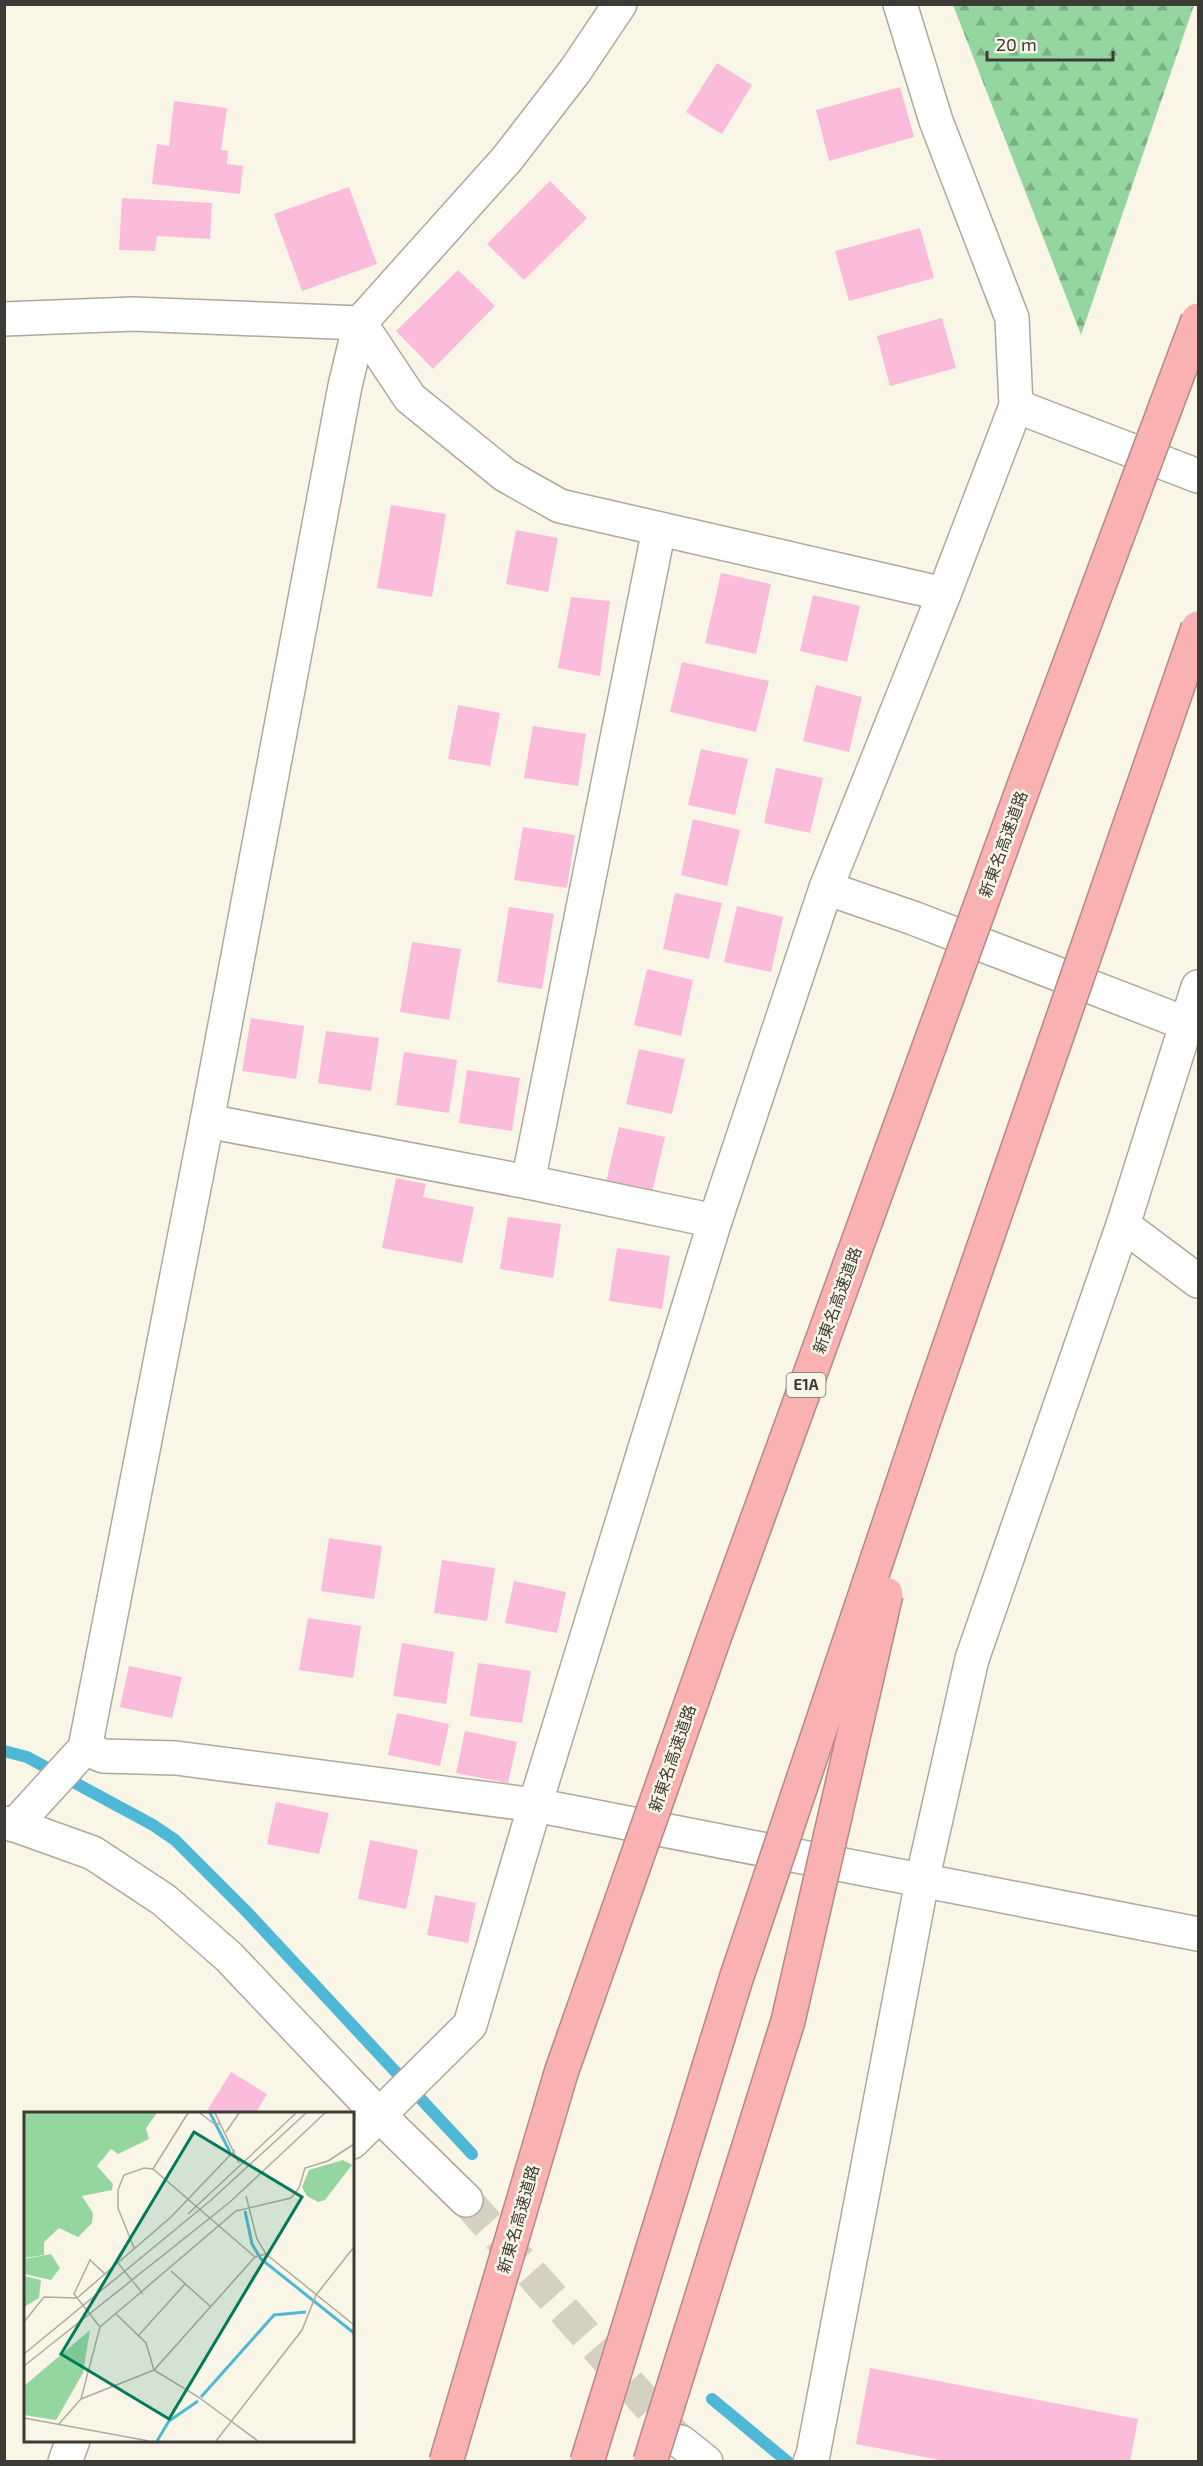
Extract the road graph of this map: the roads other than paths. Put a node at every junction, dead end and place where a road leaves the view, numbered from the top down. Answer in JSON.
{"nodes":[{"id":1,"x":620,"y":4,"type":"edge"},
{"id":2,"x":900,"y":4,"type":"edge"},
{"id":3,"x":4,"y":320,"type":"edge"},
{"id":4,"x":1198,"y":320,"type":"edge"},
{"id":5,"x":360,"y":323,"type":"junction"},
{"id":6,"x":1016,"y":406,"type":"junction"},
{"id":7,"x":1198,"y":476,"type":"edge"},
{"id":8,"x":659,"y":529,"type":"junction"},
{"id":9,"x":944,"y":594,"type":"junction"},
{"id":10,"x":1198,"y":628,"type":"edge"},
{"id":11,"x":826,"y":888,"type":"junction"},
{"id":12,"x":1198,"y":987,"type":"edge"},
{"id":13,"x":1187,"y":1024,"type":"junction"},
{"id":14,"x":207,"y":1120,"type":"junction"},
{"id":15,"x":528,"y":1182,"type":"junction"},
{"id":16,"x":715,"y":1221,"type":"junction"},
{"id":17,"x":1123,"y":1225,"type":"junction"},
{"id":18,"x":1198,"y":1281,"type":"edge"},
{"id":19,"x":927,"y":1411,"type":"junction"},
{"id":20,"x":86,"y":1748,"type":"junction"},
{"id":21,"x":535,"y":1805,"type":"junction"},
{"id":22,"x":10,"y":1824,"type":"edge"},
{"id":23,"x":922,"y":1881,"type":"junction"},
{"id":24,"x":1198,"y":1934,"type":"edge"},
{"id":25,"x":380,"y":2116,"type":"junction"},
{"id":26,"x":354,"y":2140,"type":"edge"},
{"id":27,"x":466,"y":2200,"type":"tunnel mouth"},
{"id":28,"x":72,"y":2442,"type":"edge"},
{"id":29,"x":65,"y":2462,"type":"edge"},
{"id":30,"x":446,"y":2462,"type":"edge"},
{"id":31,"x":587,"y":2462,"type":"edge"},
{"id":32,"x":650,"y":2462,"type":"edge"},
{"id":33,"x":810,"y":2462,"type":"edge"}],
"edges":[{"from":1,"to":5,"type":"street"},
{"from":2,"to":6,"type":"street"},
{"from":3,"to":5,"type":"street"},
{"from":4,"to":30,"type":"highway","name":"新東名高速道路","number":"E1A","bridge":true},
{"from":5,"to":8,"type":"street"},
{"from":5,"to":14,"type":"street"},
{"from":6,"to":7,"type":"street"},
{"from":6,"to":9,"type":"street"},
{"from":8,"to":9,"type":"street"},
{"from":8,"to":15,"type":"street"},
{"from":9,"to":11,"type":"street"},
{"from":10,"to":19,"type":"highway","bridge":true},
{"from":11,"to":13,"type":"street"},
{"from":11,"to":16,"type":"street"},
{"from":12,"to":13,"type":"street"},
{"from":13,"to":17,"type":"street"},
{"from":14,"to":15,"type":"street"},
{"from":14,"to":20,"type":"street"},
{"from":15,"to":16,"type":"street"},
{"from":16,"to":21,"type":"street"},
{"from":17,"to":18,"type":"street"},
{"from":17,"to":23,"type":"street"},
{"from":19,"to":31,"type":"highway","bridge":true},
{"from":19,"to":32,"type":"highway","bridge":true},
{"from":20,"to":21,"type":"street"},
{"from":20,"to":22,"type":"street"},
{"from":21,"to":23,"type":"street"},
{"from":21,"to":25,"type":"street"},
{"from":22,"to":25,"type":"street"},
{"from":23,"to":24,"type":"street"},
{"from":23,"to":33,"type":"street"},
{"from":25,"to":26,"type":"street"},
{"from":25,"to":27,"type":"street"},
{"from":28,"to":29,"type":"street"}]}
